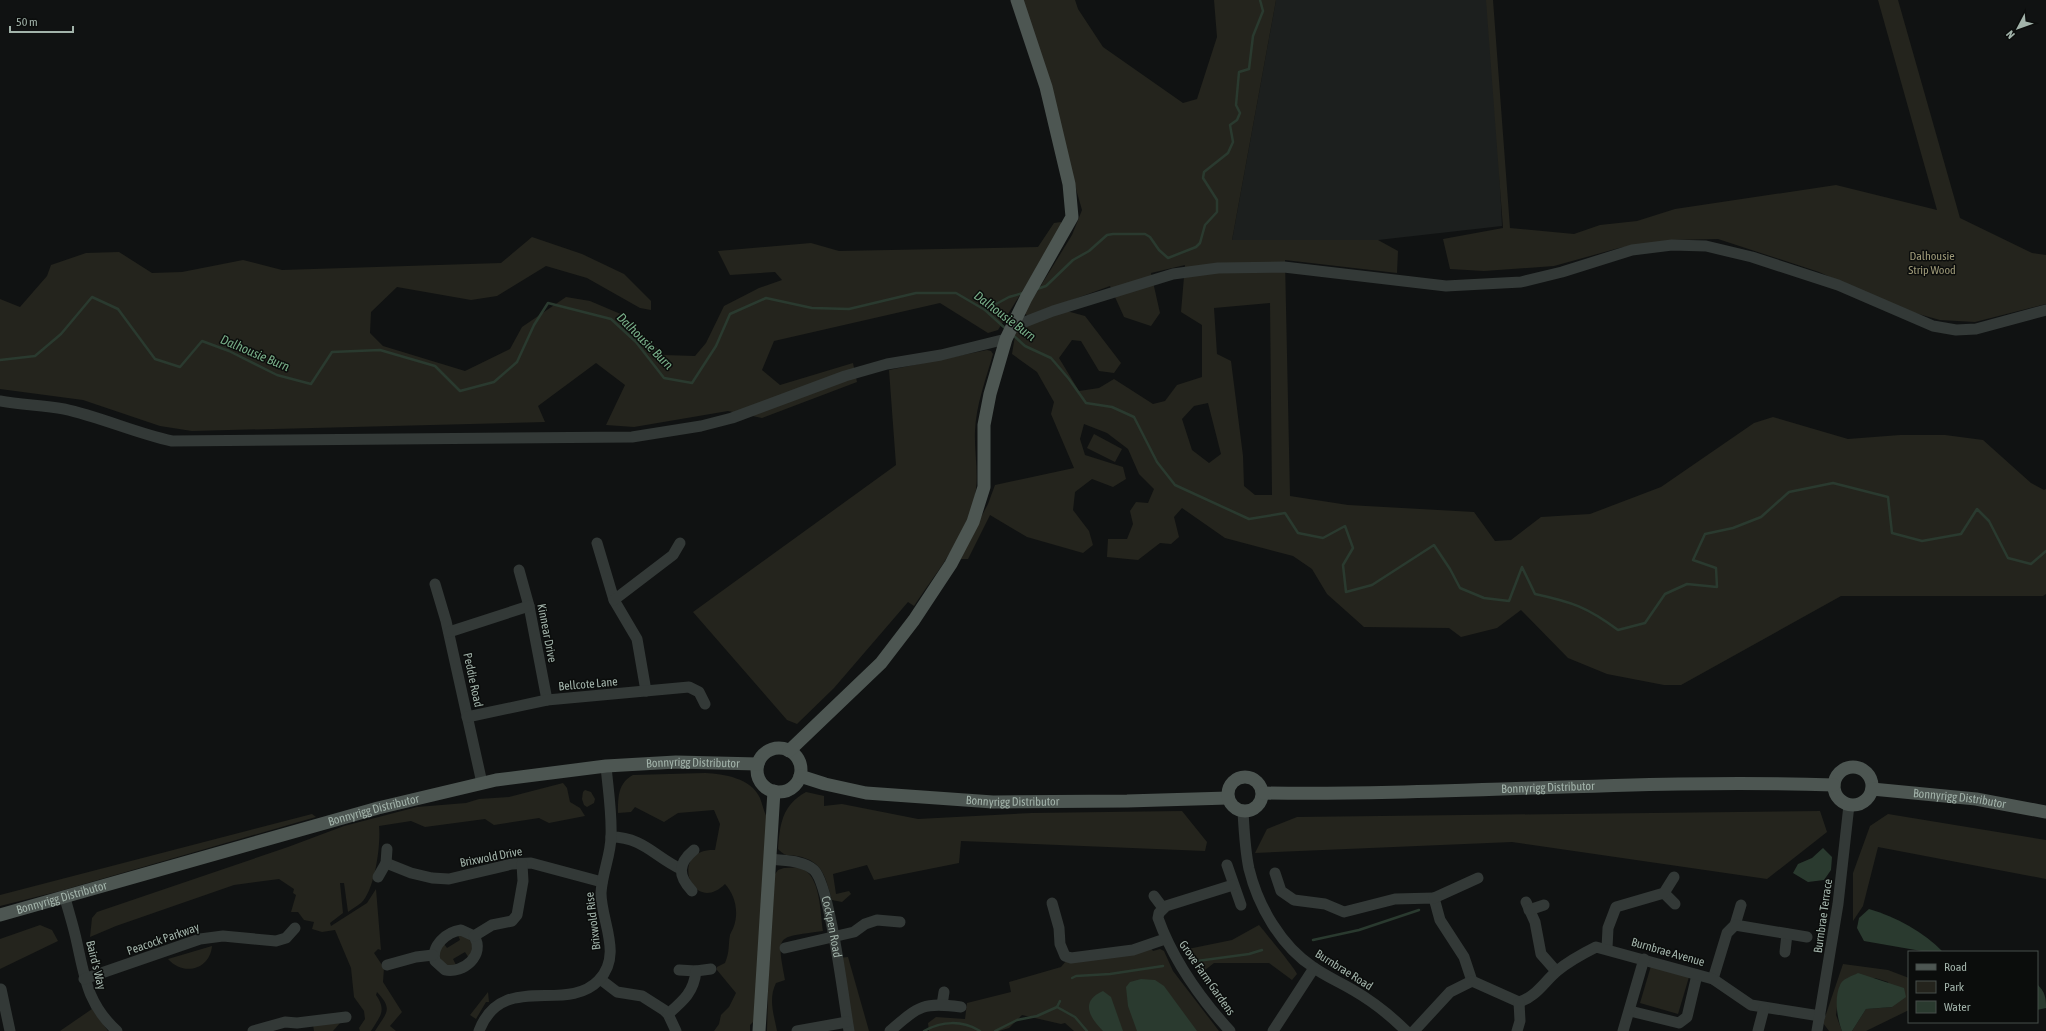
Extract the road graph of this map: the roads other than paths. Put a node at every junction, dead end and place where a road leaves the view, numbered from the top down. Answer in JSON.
{"nodes":[{"id":1,"x":1017,"y":0,"type":"edge"},
{"id":2,"x":2046,"y":310,"type":"edge"},
{"id":3,"x":1012,"y":327,"type":"junction"},
{"id":4,"x":1006,"y":339,"type":"junction"},
{"id":5,"x":0,"y":400,"type":"edge"},
{"id":6,"x":598,"y":543,"type":"dead end"},
{"id":7,"x":680,"y":544,"type":"dead end"},
{"id":8,"x":519,"y":570,"type":"dead end"},
{"id":9,"x":435,"y":584,"type":"dead end"},
{"id":10,"x":614,"y":600,"type":"junction"},
{"id":11,"x":528,"y":606,"type":"junction"},
{"id":12,"x":449,"y":632,"type":"junction"},
{"id":13,"x":646,"y":691,"type":"junction"},
{"id":14,"x":547,"y":700,"type":"junction"},
{"id":15,"x":705,"y":704,"type":"dead end"},
{"id":16,"x":467,"y":717,"type":"junction"},
{"id":17,"x":790,"y":751,"type":"junction"},
{"id":18,"x":758,"y":764,"type":"junction"},
{"id":19,"x":606,"y":766,"type":"junction"},
{"id":20,"x":800,"y":776,"type":"junction"},
{"id":21,"x":482,"y":783,"type":"junction"},
{"id":22,"x":1834,"y":785,"type":"junction"},
{"id":23,"x":1872,"y":790,"type":"junction"},
{"id":24,"x":774,"y":792,"type":"junction"},
{"id":25,"x":1262,"y":793,"type":"junction"},
{"id":26,"x":1228,"y":798,"type":"junction"},
{"id":27,"x":1849,"y":805,"type":"junction"},
{"id":28,"x":1243,"y":811,"type":"junction"},
{"id":29,"x":2046,"y":812,"type":"edge"},
{"id":30,"x":611,"y":837,"type":"junction"},
{"id":31,"x":387,"y":849,"type":"dead end"},
{"id":32,"x":694,"y":850,"type":"dead end"},
{"id":33,"x":770,"y":859,"type":"junction"},
{"id":34,"x":386,"y":863,"type":"junction"},
{"id":35,"x":522,"y":864,"type":"junction"},
{"id":36,"x":1227,"y":865,"type":"dead end"},
{"id":37,"x":681,"y":869,"type":"junction"},
{"id":38,"x":1275,"y":873,"type":"dead end"},
{"id":39,"x":378,"y":877,"type":"dead end"},
{"id":40,"x":1674,"y":877,"type":"dead end"},
{"id":41,"x":1478,"y":878,"type":"dead end"},
{"id":42,"x":602,"y":882,"type":"junction"},
{"id":43,"x":1233,"y":885,"type":"junction"},
{"id":44,"x":692,"y":891,"type":"dead end"},
{"id":45,"x":1664,"y":893,"type":"junction"},
{"id":46,"x":1154,"y":896,"type":"dead end"},
{"id":47,"x":65,"y":898,"type":"junction"},
{"id":48,"x":1434,"y":898,"type":"junction"},
{"id":49,"x":1052,"y":903,"type":"dead end"},
{"id":50,"x":1544,"y":904,"type":"dead end"},
{"id":51,"x":1675,"y":904,"type":"dead end"},
{"id":52,"x":1241,"y":905,"type":"dead end"},
{"id":53,"x":1741,"y":905,"type":"dead end"},
{"id":54,"x":1162,"y":908,"type":"junction"},
{"id":55,"x":0,"y":915,"type":"edge"},
{"id":56,"x":900,"y":922,"type":"dead end"},
{"id":57,"x":1735,"y":925,"type":"junction"},
{"id":58,"x":295,"y":928,"type":"dead end"},
{"id":59,"x":1787,"y":934,"type":"junction"},
{"id":60,"x":474,"y":936,"type":"junction"},
{"id":61,"x":834,"y":937,"type":"junction"},
{"id":62,"x":1807,"y":937,"type":"dead end"},
{"id":63,"x":1165,"y":939,"type":"junction"},
{"id":64,"x":785,"y":948,"type":"dead end"},
{"id":65,"x":1607,"y":948,"type":"junction"},
{"id":66,"x":1785,"y":952,"type":"dead end"},
{"id":67,"x":434,"y":955,"type":"junction"},
{"id":68,"x":1644,"y":959,"type":"junction"},
{"id":69,"x":387,"y":966,"type":"dead end"},
{"id":70,"x":1314,"y":968,"type":"junction"},
{"id":71,"x":711,"y":969,"type":"dead end"},
{"id":72,"x":679,"y":970,"type":"dead end"},
{"id":73,"x":696,"y":971,"type":"junction"},
{"id":74,"x":1556,"y":971,"type":"junction"},
{"id":75,"x":1697,"y":974,"type":"junction"},
{"id":76,"x":84,"y":979,"type":"junction"},
{"id":77,"x":600,"y":979,"type":"junction"},
{"id":78,"x":1713,"y":979,"type":"junction"},
{"id":79,"x":1472,"y":981,"type":"junction"},
{"id":80,"x":1,"y":989,"type":"dead end"},
{"id":81,"x":944,"y":992,"type":"dead end"},
{"id":82,"x":2,"y":1001,"type":"edge"},
{"id":83,"x":1520,"y":1002,"type":"junction"},
{"id":84,"x":942,"y":1005,"type":"junction"},
{"id":85,"x":961,"y":1007,"type":"dead end"},
{"id":86,"x":1764,"y":1008,"type":"junction"},
{"id":87,"x":1630,"y":1011,"type":"junction"},
{"id":88,"x":668,"y":1014,"type":"junction"},
{"id":89,"x":1820,"y":1016,"type":"junction"},
{"id":90,"x":346,"y":1017,"type":"dead end"},
{"id":91,"x":848,"y":1026,"type":"edge"},
{"id":92,"x":273,"y":1028,"type":"edge"},
{"id":93,"x":10,"y":1031,"type":"edge"},
{"id":94,"x":117,"y":1031,"type":"edge"},
{"id":95,"x":253,"y":1031,"type":"edge"},
{"id":96,"x":479,"y":1031,"type":"edge"},
{"id":97,"x":676,"y":1031,"type":"edge"},
{"id":98,"x":759,"y":1031,"type":"edge"},
{"id":99,"x":797,"y":1031,"type":"edge"},
{"id":100,"x":890,"y":1031,"type":"edge"},
{"id":101,"x":1230,"y":1031,"type":"edge"},
{"id":102,"x":1273,"y":1031,"type":"edge"},
{"id":103,"x":1406,"y":1031,"type":"edge"},
{"id":104,"x":1414,"y":1031,"type":"edge"},
{"id":105,"x":1517,"y":1031,"type":"edge"},
{"id":106,"x":1623,"y":1031,"type":"edge"},
{"id":107,"x":1758,"y":1031,"type":"edge"},
{"id":108,"x":1817,"y":1031,"type":"edge"}],
"edges":[{"from":1,"to":3,"type":"main road"},
{"from":2,"to":3,"type":"street"},
{"from":3,"to":4,"type":"main road"},
{"from":4,"to":5,"type":"street"},
{"from":4,"to":17,"type":"main road"},
{"from":6,"to":10,"type":"street"},
{"from":7,"to":10,"type":"street"},
{"from":8,"to":11,"type":"street","name":"Kinnear Drive"},
{"from":9,"to":12,"type":"street","name":"Peddie Road"},
{"from":10,"to":13,"type":"street"},
{"from":11,"to":12,"type":"street"},
{"from":11,"to":14,"type":"street","name":"Kinnear Drive"},
{"from":12,"to":16,"type":"street","name":"Peddie Road"},
{"from":13,"to":14,"type":"street","name":"Bellcote Lane"},
{"from":13,"to":15,"type":"street","name":"Bellcote Lane"},
{"from":14,"to":16,"type":"street","name":"Bellcote Lane"},
{"from":16,"to":21,"type":"street","name":"Peddie Road"},
{"from":17,"to":18,"type":"main road"},
{"from":17,"to":20,"type":"main road"},
{"from":18,"to":19,"type":"main road","name":"Bonnyrigg Distributor"},
{"from":18,"to":24,"type":"main road"},
{"from":19,"to":21,"type":"main road","name":"Bonnyrigg Distributor"},
{"from":19,"to":30,"type":"street","name":"Brixwold Rise"},
{"from":20,"to":24,"type":"main road"},
{"from":20,"to":26,"type":"main road","name":"Bonnyrigg Distributor"},
{"from":21,"to":47,"type":"main road","name":"Bonnyrigg Distributor"},
{"from":22,"to":23,"type":"main road"},
{"from":22,"to":25,"type":"main road","name":"Bonnyrigg Distributor"},
{"from":22,"to":27,"type":"main road"},
{"from":23,"to":27,"type":"main road"},
{"from":23,"to":29,"type":"main road","name":"Bonnyrigg Distributor"},
{"from":24,"to":33,"type":"main road"},
{"from":25,"to":26,"type":"main road"},
{"from":25,"to":28,"type":"main road"},
{"from":26,"to":28,"type":"main road"},
{"from":27,"to":89,"type":"street","name":"Burnbrae Terrace"},
{"from":28,"to":70,"type":"street","name":"Burnbrae Road"},
{"from":30,"to":37,"type":"street"},
{"from":30,"to":42,"type":"street","name":"Brixwold Rise"},
{"from":31,"to":34,"type":"street"},
{"from":32,"to":37,"type":"street"},
{"from":33,"to":61,"type":"street","name":"Cockpen Road"},
{"from":33,"to":98,"type":"main road"},
{"from":34,"to":35,"type":"street","name":"Brixwold Drive"},
{"from":34,"to":39,"type":"street"},
{"from":35,"to":42,"type":"street","name":"Brixwold Drive"},
{"from":35,"to":60,"type":"street"},
{"from":36,"to":43,"type":"street"},
{"from":37,"to":44,"type":"street"},
{"from":38,"to":48,"type":"street"},
{"from":40,"to":45,"type":"street"},
{"from":41,"to":48,"type":"street"},
{"from":42,"to":77,"type":"street","name":"Brixwold Rise"},
{"from":43,"to":52,"type":"street"},
{"from":43,"to":54,"type":"street"},
{"from":45,"to":51,"type":"street"},
{"from":45,"to":65,"type":"street"},
{"from":46,"to":54,"type":"street"},
{"from":47,"to":55,"type":"main road","name":"Bonnyrigg Distributor"},
{"from":47,"to":76,"type":"street","name":"Baird's Way"},
{"from":48,"to":79,"type":"street"},
{"from":49,"to":63,"type":"street","name":"Grove Farm Gardens"},
{"from":50,"to":74,"type":"street"},
{"from":53,"to":57,"type":"street"},
{"from":54,"to":63,"type":"street","name":"Grove Farm Gardens"},
{"from":56,"to":61,"type":"street"},
{"from":57,"to":59,"type":"street"},
{"from":57,"to":78,"type":"street"},
{"from":58,"to":76,"type":"street","name":"Peacock Parkway"},
{"from":59,"to":62,"type":"street"},
{"from":59,"to":66,"type":"street"},
{"from":60,"to":67,"type":"street"},
{"from":60,"to":67,"type":"street"},
{"from":61,"to":64,"type":"street"},
{"from":61,"to":91,"type":"street","name":"Cockpen Road"},
{"from":63,"to":101,"type":"street","name":"Grove Farm Gardens"},
{"from":65,"to":68,"type":"street","name":"Burnbrae Avenue"},
{"from":65,"to":74,"type":"street","name":"Burnbrae Avenue"},
{"from":67,"to":69,"type":"street"},
{"from":68,"to":75,"type":"street","name":"Burnbrae Avenue"},
{"from":68,"to":87,"type":"street"},
{"from":70,"to":102,"type":"street"},
{"from":70,"to":103,"type":"street","name":"Burnbrae Road"},
{"from":71,"to":73,"type":"street"},
{"from":72,"to":73,"type":"street"},
{"from":73,"to":88,"type":"street"},
{"from":74,"to":83,"type":"street","name":"Burnbrae Avenue"},
{"from":75,"to":78,"type":"street","name":"Burnbrae Avenue"},
{"from":75,"to":87,"type":"street"},
{"from":76,"to":94,"type":"street","name":"Baird's Way"},
{"from":77,"to":88,"type":"street"},
{"from":77,"to":96,"type":"street","name":"Brixwold Rise"},
{"from":78,"to":86,"type":"street","name":"Burnbrae Avenue"},
{"from":79,"to":83,"type":"street"},
{"from":79,"to":104,"type":"street"},
{"from":80,"to":82,"type":"street"},
{"from":81,"to":84,"type":"street"},
{"from":82,"to":93,"type":"street"},
{"from":83,"to":105,"type":"street"},
{"from":84,"to":85,"type":"street"},
{"from":84,"to":100,"type":"street"},
{"from":86,"to":89,"type":"street","name":"Burnbrae Avenue"},
{"from":86,"to":107,"type":"street"},
{"from":87,"to":106,"type":"street"},
{"from":88,"to":97,"type":"street"},
{"from":89,"to":108,"type":"street","name":"Burnbrae Terrace"},
{"from":90,"to":92,"type":"street"},
{"from":91,"to":99,"type":"street"},
{"from":92,"to":95,"type":"street"}]}
